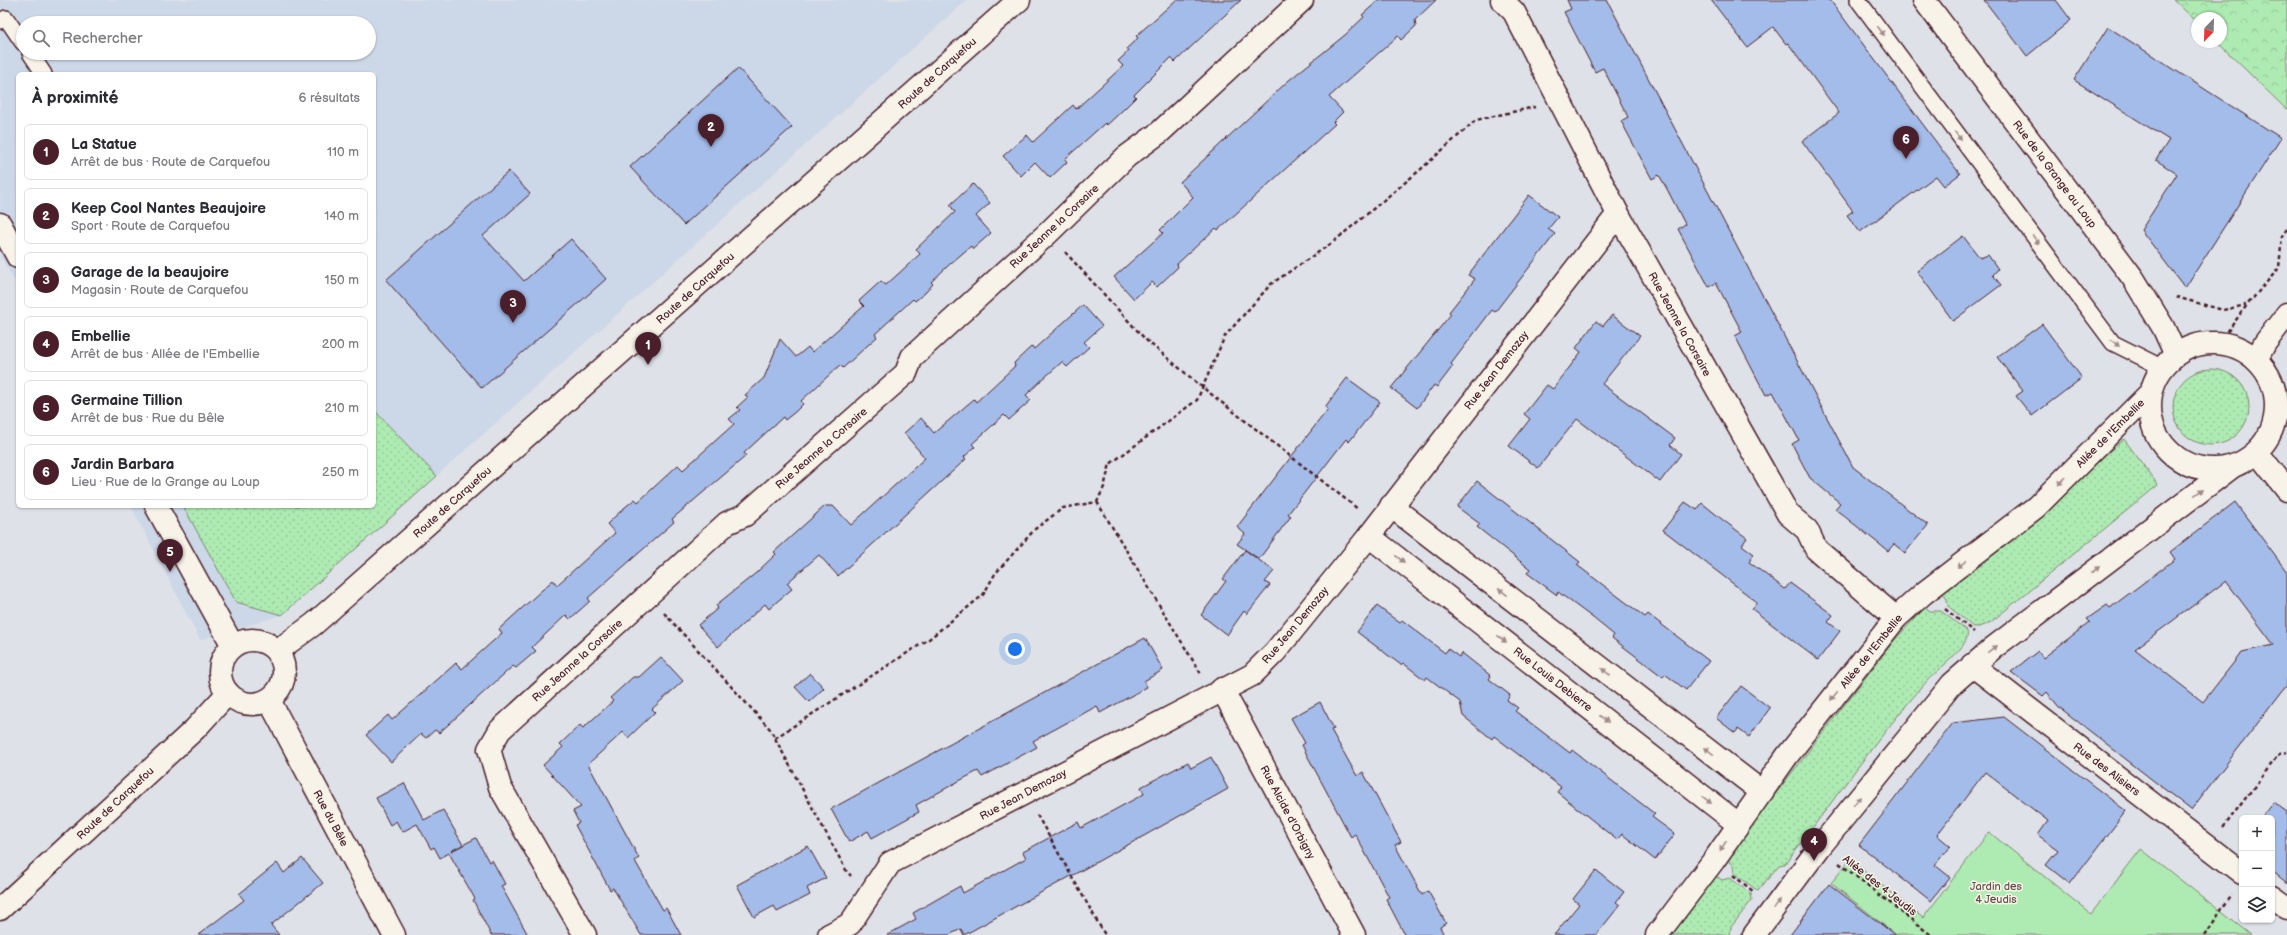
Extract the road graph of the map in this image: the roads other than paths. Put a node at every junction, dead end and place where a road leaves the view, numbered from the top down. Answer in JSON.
{"nodes":[{"id":1,"x":1020,"y":0,"type":"edge"},
{"id":2,"x":1302,"y":0,"type":"edge"},
{"id":3,"x":1502,"y":0,"type":"edge"},
{"id":4,"x":1858,"y":0,"type":"edge"},
{"id":5,"x":1924,"y":0,"type":"edge"},
{"id":6,"x":0,"y":21,"type":"edge"},
{"id":7,"x":16,"y":33,"type":"edge"},
{"id":8,"x":35,"y":60,"type":"edge"},
{"id":9,"x":43,"y":72,"type":"edge"},
{"id":10,"x":1618,"y":214,"type":"junction"},
{"id":11,"x":0,"y":224,"type":"edge"},
{"id":12,"x":16,"y":253,"type":"edge"},
{"id":13,"x":2287,"y":314,"type":"edge"},
{"id":14,"x":2257,"y":358,"type":"junction"},
{"id":15,"x":2168,"y":360,"type":"junction"},
{"id":16,"x":2149,"y":394,"type":"junction"},
{"id":17,"x":2257,"y":452,"type":"junction"},
{"id":18,"x":2232,"y":467,"type":"junction"},
{"id":19,"x":2287,"y":490,"type":"edge"},
{"id":20,"x":1391,"y":506,"type":"junction"},
{"id":21,"x":157,"y":508,"type":"edge"},
{"id":22,"x":1373,"y":530,"type":"junction"},
{"id":23,"x":1896,"y":618,"type":"junction"},
{"id":24,"x":233,"y":646,"type":"junction"},
{"id":25,"x":277,"y":651,"type":"junction"},
{"id":26,"x":1972,"y":665,"type":"junction"},
{"id":27,"x":1222,"y":689,"type":"junction"},
{"id":28,"x":228,"y":693,"type":"junction"},
{"id":29,"x":269,"y":700,"type":"junction"},
{"id":30,"x":1762,"y":792,"type":"junction"},
{"id":31,"x":1738,"y":824,"type":"junction"},
{"id":32,"x":2239,"y":872,"type":"edge"},
{"id":33,"x":2275,"y":899,"type":"edge"},
{"id":34,"x":2287,"y":908,"type":"edge"},
{"id":35,"x":0,"y":910,"type":"edge"},
{"id":36,"x":853,"y":929,"type":"edge"},
{"id":37,"x":394,"y":935,"type":"edge"},
{"id":38,"x":585,"y":935,"type":"edge"},
{"id":39,"x":829,"y":935,"type":"edge"},
{"id":40,"x":1354,"y":935,"type":"edge"},
{"id":41,"x":1657,"y":935,"type":"edge"},
{"id":42,"x":1754,"y":935,"type":"edge"}],
"edges":[{"from":1,"to":25,"type":"street","name":"Route de Carquefou"},
{"from":2,"to":38,"type":"street","name":"Rue Jeanne la Corsaire"},
{"from":3,"to":10,"type":"street","name":"Rue Jeanne la Corsaire"},
{"from":4,"to":15,"type":"lane","one_way":true},
{"from":5,"to":15,"type":"street","name":"Rue de la Grange au Loup"},
{"from":6,"to":7,"type":"lane"},
{"from":8,"to":9,"type":"lane"},
{"from":10,"to":20,"type":"street","name":"Rue Jean Demozay"},
{"from":10,"to":23,"type":"street","name":"Rue Jeanne la Corsaire"},
{"from":11,"to":12,"type":"street"},
{"from":13,"to":14,"type":"street"},
{"from":14,"to":15,"type":"street"},
{"from":14,"to":17,"type":"street"},
{"from":15,"to":16,"type":"street"},
{"from":16,"to":18,"type":"street"},
{"from":16,"to":23,"type":"street","name":"Allée de l'Embellie","one_way":true},
{"from":17,"to":18,"type":"street"},
{"from":17,"to":19,"type":"street"},
{"from":26,"to":18,"type":"street","one_way":true},
{"from":20,"to":22,"type":"street","name":"Rue Jean Demozay"},
{"from":30,"to":20,"type":"street","one_way":true},
{"from":21,"to":24,"type":"street"},
{"from":22,"to":27,"type":"street","name":"Rue Jean Demozay"},
{"from":22,"to":31,"type":"street","name":"Rue Louis Debierre","one_way":true},
{"from":23,"to":30,"type":"street","name":"Allée de l'Embellie","one_way":true},
{"from":24,"to":25,"type":"street"},
{"from":24,"to":28,"type":"street"},
{"from":25,"to":29,"type":"street"},
{"from":26,"to":32,"type":"street","name":"Rue des Alisiers"},
{"from":42,"to":26,"type":"street","one_way":true},
{"from":27,"to":36,"type":"street","name":"Rue Jean Demozay"},
{"from":27,"to":40,"type":"street","name":"Rue Alcide d'Orbigny"},
{"from":28,"to":29,"type":"street"},
{"from":28,"to":35,"type":"street","name":"Route de Carquefou"},
{"from":29,"to":37,"type":"street","name":"Rue du Bêle"},
{"from":30,"to":31,"type":"street","name":"Allée de l'Embellie"},
{"from":31,"to":41,"type":"street","name":"Allée de l'Embellie","one_way":true},
{"from":33,"to":34,"type":"street"},
{"from":36,"to":39,"type":"street","name":"Rue Jean Demozay"}]}
